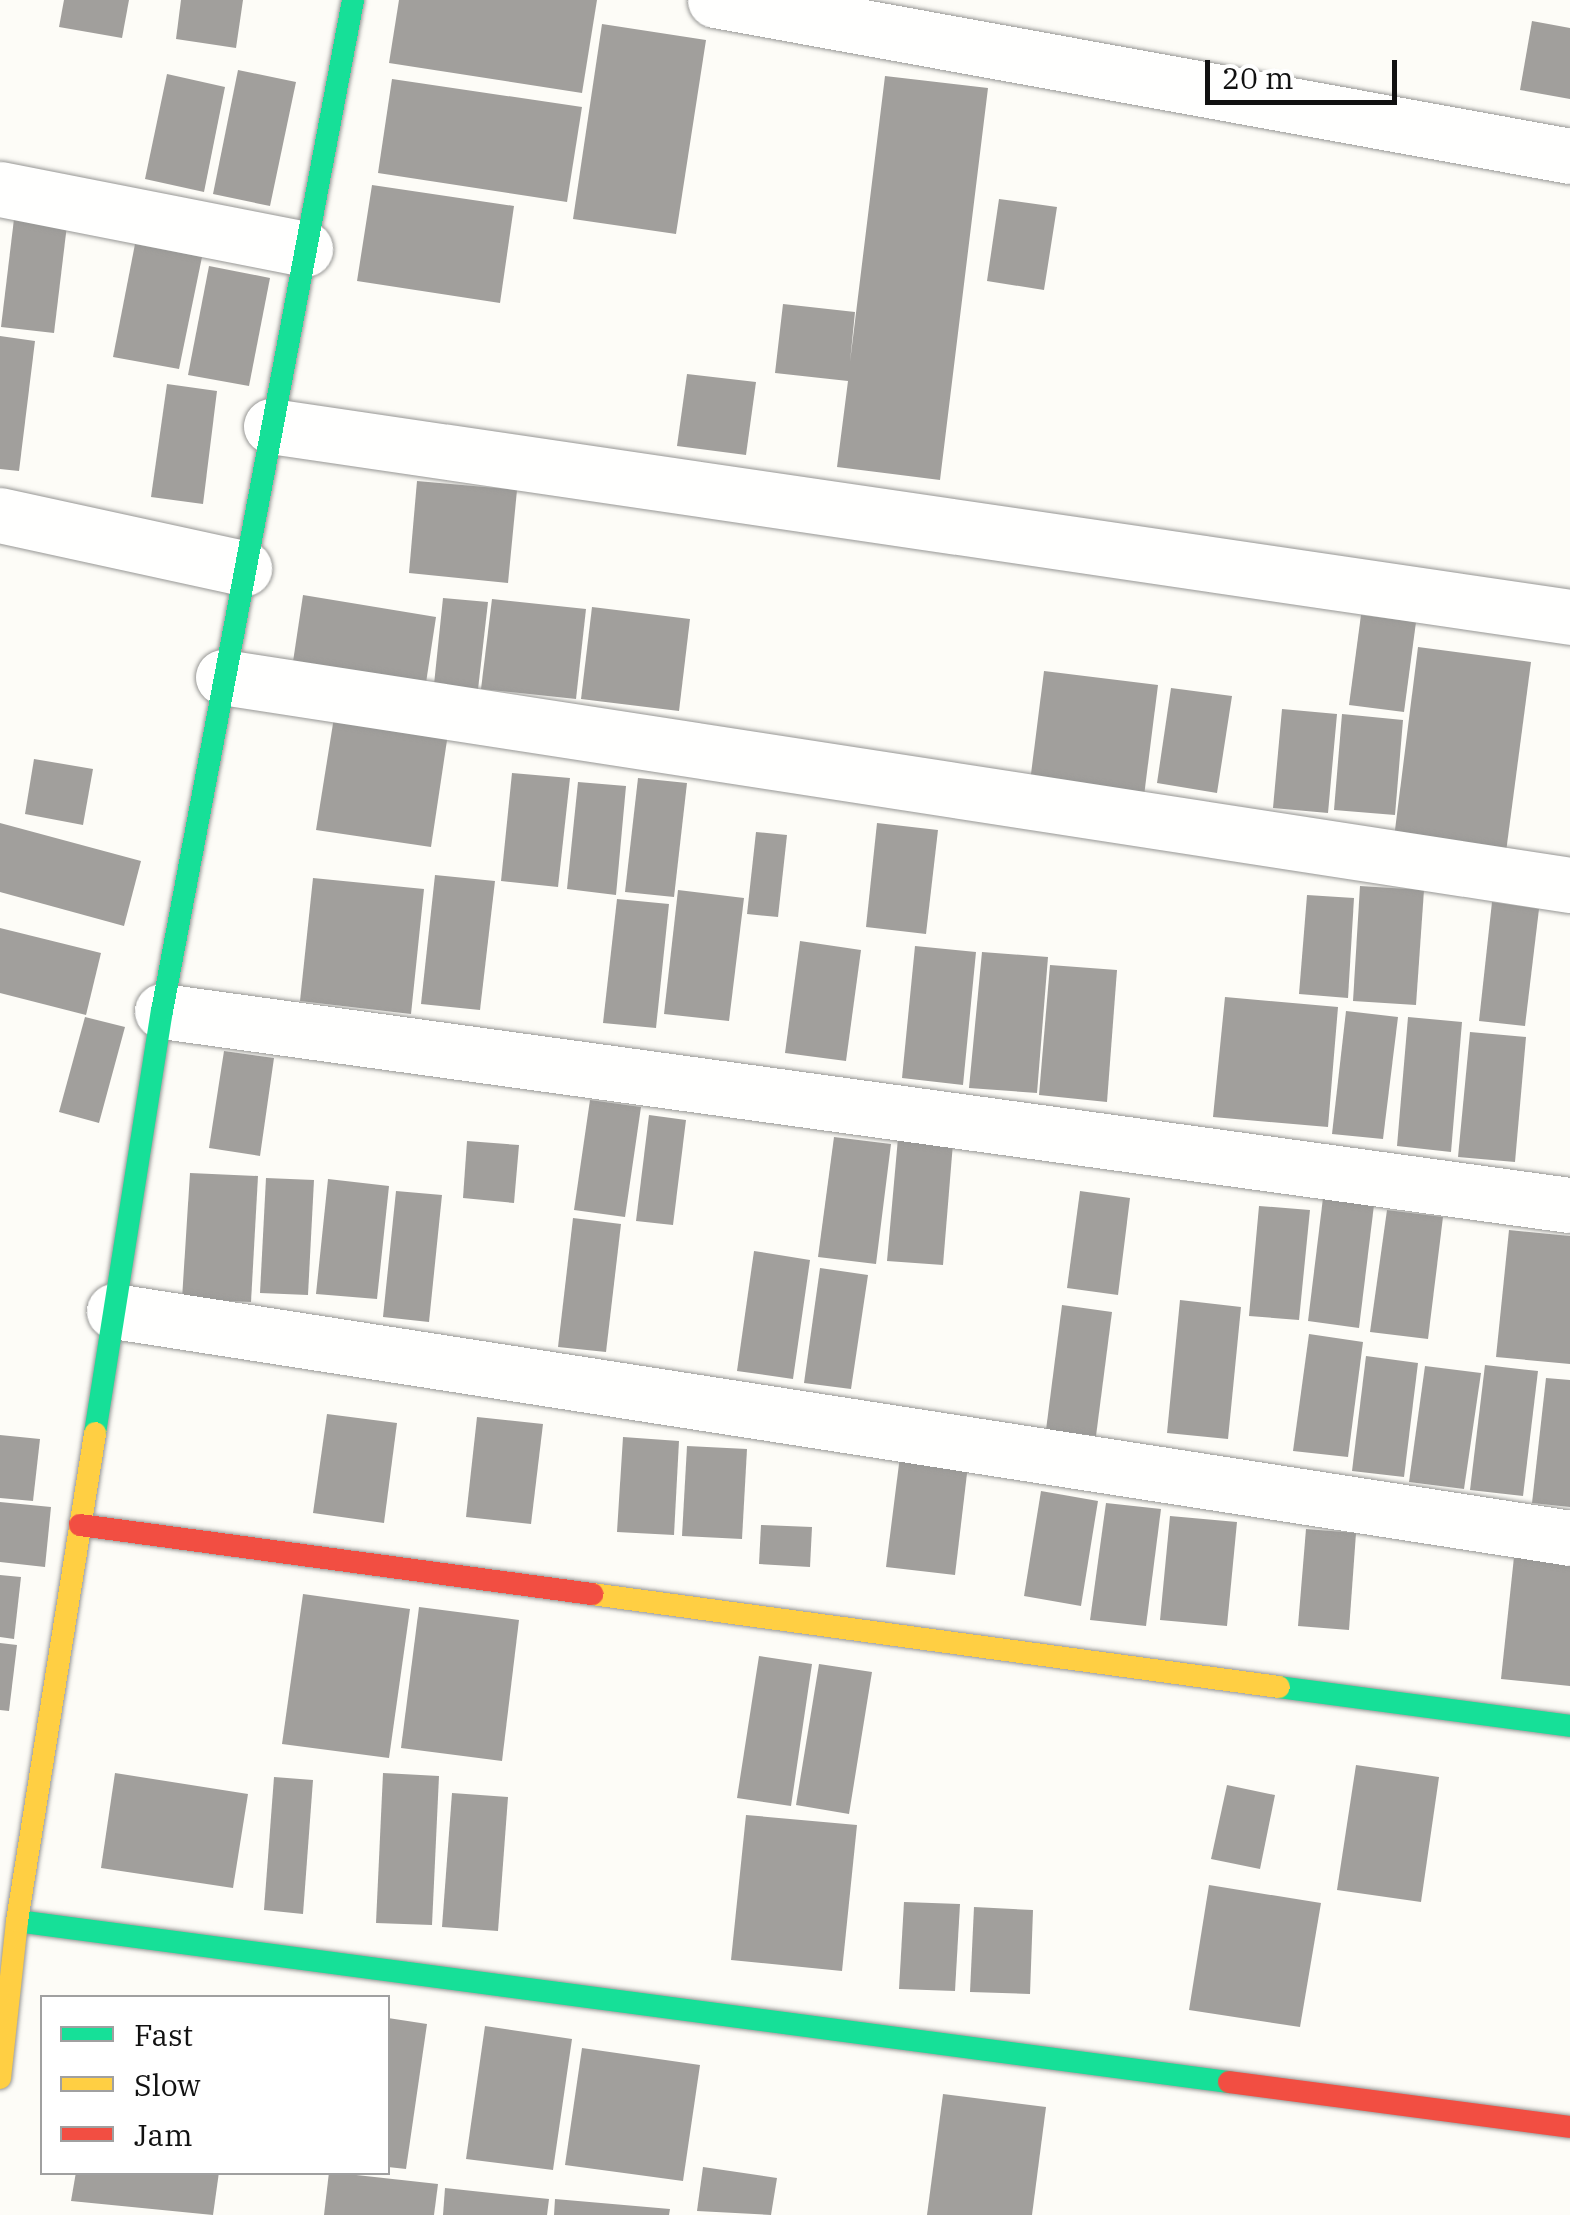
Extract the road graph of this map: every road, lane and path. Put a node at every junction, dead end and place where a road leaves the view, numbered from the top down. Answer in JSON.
{"nodes":[{"id":1,"x":353,"y":0,"type":"edge"},
{"id":2,"x":715,"y":0,"type":"edge"},
{"id":3,"x":1570,"y":156,"type":"edge"},
{"id":4,"x":0,"y":189,"type":"edge"},
{"id":5,"x":305,"y":250,"type":"junction"},
{"id":6,"x":271,"y":426,"type":"junction"},
{"id":7,"x":0,"y":515,"type":"edge"},
{"id":8,"x":244,"y":568,"type":"junction"},
{"id":9,"x":1570,"y":617,"type":"edge"},
{"id":10,"x":223,"y":677,"type":"junction"},
{"id":11,"x":1570,"y":885,"type":"edge"},
{"id":12,"x":162,"y":1012,"type":"junction"},
{"id":13,"x":1570,"y":1205,"type":"edge"},
{"id":14,"x":114,"y":1311,"type":"junction"},
{"id":15,"x":80,"y":1525,"type":"junction"},
{"id":16,"x":1570,"y":1538,"type":"edge"},
{"id":17,"x":1570,"y":1726,"type":"edge"},
{"id":18,"x":17,"y":1921,"type":"junction"},
{"id":19,"x":0,"y":2078,"type":"edge"},
{"id":20,"x":1570,"y":2126,"type":"edge"}],
"edges":[{"from":1,"to":5,"type":"street"},
{"from":2,"to":3,"type":"street"},
{"from":4,"to":5,"type":"street"},
{"from":5,"to":6,"type":"street"},
{"from":6,"to":8,"type":"street"},
{"from":6,"to":9,"type":"street"},
{"from":7,"to":8,"type":"street"},
{"from":8,"to":10,"type":"street"},
{"from":10,"to":11,"type":"street"},
{"from":10,"to":12,"type":"street"},
{"from":12,"to":13,"type":"street"},
{"from":12,"to":14,"type":"street"},
{"from":14,"to":15,"type":"street"},
{"from":14,"to":16,"type":"street"},
{"from":15,"to":17,"type":"street"},
{"from":15,"to":18,"type":"street"},
{"from":18,"to":19,"type":"street"},
{"from":18,"to":20,"type":"street"}]}
